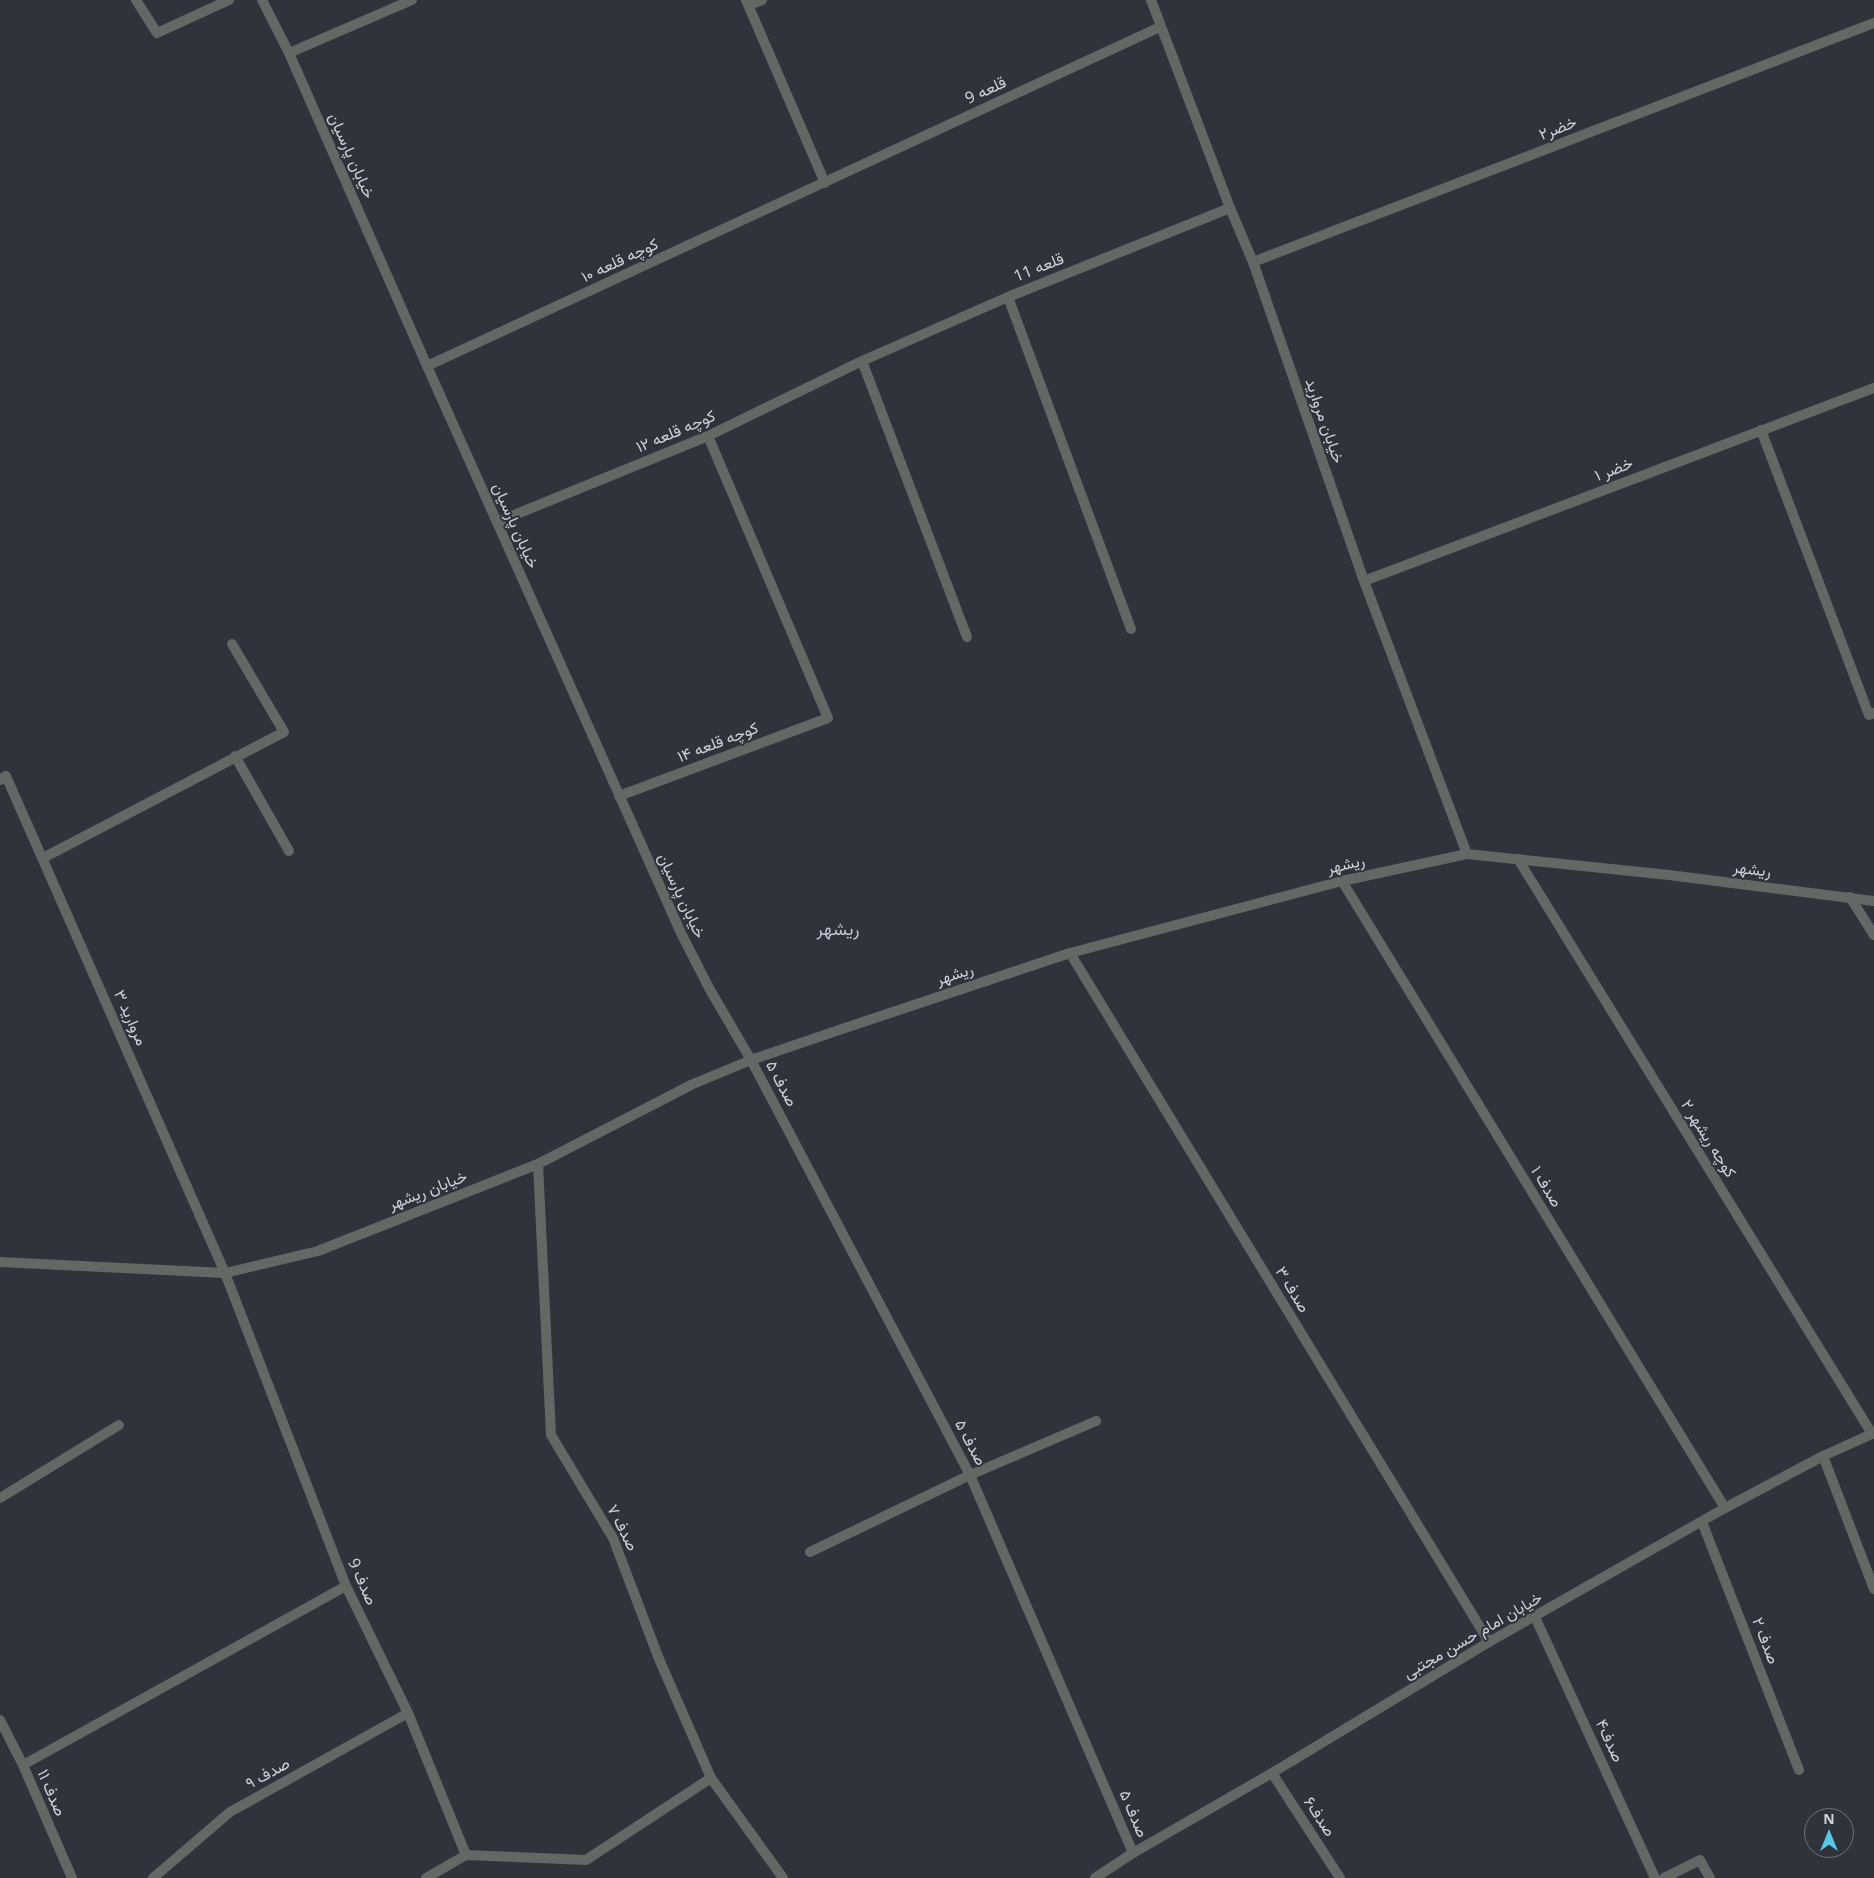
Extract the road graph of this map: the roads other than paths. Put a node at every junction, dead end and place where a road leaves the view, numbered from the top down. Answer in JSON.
{"nodes":[{"id":1,"x":136,"y":0,"type":"edge"},
{"id":2,"x":229,"y":0,"type":"edge"},
{"id":3,"x":262,"y":0,"type":"edge"},
{"id":4,"x":412,"y":0,"type":"edge"},
{"id":5,"x":762,"y":0,"type":"edge"},
{"id":6,"x":1150,"y":0,"type":"edge"},
{"id":7,"x":748,"y":3,"type":"edge"},
{"id":8,"x":1874,"y":23,"type":"edge"},
{"id":9,"x":1160,"y":27,"type":"junction"},
{"id":10,"x":289,"y":52,"type":"junction"},
{"id":11,"x":825,"y":183,"type":"junction"},
{"id":12,"x":1230,"y":208,"type":"junction"},
{"id":13,"x":1253,"y":262,"type":"junction"},
{"id":14,"x":1008,"y":296,"type":"junction"},
{"id":15,"x":862,"y":361,"type":"junction"},
{"id":16,"x":426,"y":366,"type":"junction"},
{"id":17,"x":1874,"y":388,"type":"edge"},
{"id":18,"x":1761,"y":430,"type":"junction"},
{"id":19,"x":708,"y":436,"type":"junction"},
{"id":20,"x":497,"y":522,"type":"junction"},
{"id":21,"x":1364,"y":581,"type":"junction"},
{"id":22,"x":1131,"y":629,"type":"dead end"},
{"id":23,"x":967,"y":637,"type":"dead end"},
{"id":24,"x":232,"y":644,"type":"dead end"},
{"id":25,"x":1874,"y":713,"type":"edge"},
{"id":26,"x":235,"y":756,"type":"junction"},
{"id":27,"x":3,"y":778,"type":"edge"},
{"id":28,"x":619,"y":796,"type":"junction"},
{"id":29,"x":289,"y":851,"type":"dead end"},
{"id":30,"x":1467,"y":854,"type":"junction"},
{"id":31,"x":43,"y":858,"type":"junction"},
{"id":32,"x":1518,"y":859,"type":"junction"},
{"id":33,"x":1342,"y":881,"type":"junction"},
{"id":34,"x":1850,"y":897,"type":"junction"},
{"id":35,"x":1874,"y":901,"type":"edge"},
{"id":36,"x":1874,"y":935,"type":"edge"},
{"id":37,"x":1070,"y":953,"type":"junction"},
{"id":38,"x":842,"y":1029,"type":"joint"},
{"id":39,"x":751,"y":1060,"type":"junction"},
{"id":40,"x":538,"y":1164,"type":"junction"},
{"id":41,"x":0,"y":1262,"type":"edge"},
{"id":42,"x":226,"y":1273,"type":"junction"},
{"id":43,"x":1096,"y":1421,"type":"dead end"},
{"id":44,"x":119,"y":1425,"type":"dead end"},
{"id":45,"x":1873,"y":1433,"type":"edge"},
{"id":46,"x":1823,"y":1456,"type":"junction"},
{"id":47,"x":970,"y":1475,"type":"junction"},
{"id":48,"x":0,"y":1498,"type":"edge"},
{"id":49,"x":1725,"y":1508,"type":"junction"},
{"id":50,"x":1702,"y":1522,"type":"junction"},
{"id":51,"x":810,"y":1552,"type":"dead end"},
{"id":52,"x":346,"y":1586,"type":"junction"},
{"id":53,"x":1874,"y":1589,"type":"edge"},
{"id":54,"x":1535,"y":1617,"type":"junction"},
{"id":55,"x":1489,"y":1642,"type":"junction"},
{"id":56,"x":408,"y":1713,"type":"junction"},
{"id":57,"x":0,"y":1720,"type":"edge"},
{"id":58,"x":23,"y":1765,"type":"junction"},
{"id":59,"x":1799,"y":1770,"type":"dead end"},
{"id":60,"x":1272,"y":1773,"type":"junction"},
{"id":61,"x":711,"y":1778,"type":"junction"},
{"id":62,"x":1133,"y":1853,"type":"junction"},
{"id":63,"x":466,"y":1854,"type":"junction"},
{"id":64,"x":72,"y":1878,"type":"edge"},
{"id":65,"x":153,"y":1878,"type":"edge"},
{"id":66,"x":426,"y":1878,"type":"edge"},
{"id":67,"x":783,"y":1878,"type":"edge"},
{"id":68,"x":1095,"y":1878,"type":"edge"},
{"id":69,"x":1340,"y":1878,"type":"edge"},
{"id":70,"x":1655,"y":1878,"type":"edge"},
{"id":71,"x":1664,"y":1878,"type":"edge"},
{"id":72,"x":1710,"y":1878,"type":"edge"}],
"edges":[{"from":1,"to":2,"type":"street"},
{"from":3,"to":10,"type":"street","name":"خیابان پارسیان"},
{"from":4,"to":10,"type":"street"},
{"from":5,"to":7,"type":"street"},
{"from":6,"to":9,"type":"street","name":"خیابان مروارید"},
{"from":7,"to":11,"type":"street"},
{"from":8,"to":13,"type":"street","name":"خضر۲"},
{"from":9,"to":11,"type":"street","name":"قلعه 9"},
{"from":9,"to":12,"type":"street","name":"خیابان مروارید"},
{"from":10,"to":16,"type":"street","name":"خیابان پارسیان"},
{"from":11,"to":16,"type":"street","name":"کوچه قلعه ۱۰"},
{"from":12,"to":13,"type":"street","name":"خیابان مروارید"},
{"from":12,"to":14,"type":"street","name":"قلعه 11"},
{"from":13,"to":21,"type":"street","name":"خیابان مروارید"},
{"from":14,"to":15,"type":"street","name":"قلعه 11"},
{"from":14,"to":22,"type":"street"},
{"from":15,"to":19,"type":"street","name":"کوچه قلعه ۱۲"},
{"from":15,"to":23,"type":"street"},
{"from":16,"to":20,"type":"street","name":"خیابان پارسیان"},
{"from":17,"to":18,"type":"street","name":"خضر ۱"},
{"from":18,"to":21,"type":"street","name":"خضر ۱"},
{"from":18,"to":25,"type":"street"},
{"from":19,"to":20,"type":"street","name":"کوچه قلعه ۱۲"},
{"from":19,"to":28,"type":"street","name":"کوچه قلعه ۱۴"},
{"from":20,"to":28,"type":"street","name":"خیابان پارسیان"},
{"from":21,"to":30,"type":"street","name":"خیابان مروارید"},
{"from":24,"to":26,"type":"street"},
{"from":26,"to":29,"type":"street"},
{"from":26,"to":31,"type":"street"},
{"from":27,"to":31,"type":"street","name":"مروارید ۳"},
{"from":28,"to":39,"type":"street","name":"خیابان پارسیان"},
{"from":30,"to":32,"type":"street","name":"ریشهر"},
{"from":30,"to":33,"type":"street","name":"ریشهر"},
{"from":31,"to":42,"type":"street","name":"مروارید ۳"},
{"from":32,"to":34,"type":"street","name":"ریشهر"},
{"from":32,"to":45,"type":"street","name":"کوچه ریشهر ۲"},
{"from":33,"to":37,"type":"street","name":"ریشهر"},
{"from":33,"to":49,"type":"street","name":"صدف ۱"},
{"from":34,"to":35,"type":"street","name":"ریشهر"},
{"from":34,"to":36,"type":"street"},
{"from":37,"to":38,"type":"street","name":"ریشهر"},
{"from":37,"to":55,"type":"street","name":"صدف ۳"},
{"from":38,"to":39,"type":"street","name":"خیابان ریشهر"},
{"from":39,"to":40,"type":"street","name":"خیابان ریشهر"},
{"from":39,"to":47,"type":"street","name":"صدف ۵"},
{"from":40,"to":42,"type":"street","name":"خیابان ریشهر"},
{"from":40,"to":61,"type":"street","name":"صدف ۷"},
{"from":41,"to":42,"type":"street","name":"خیابان ریشهر"},
{"from":42,"to":52,"type":"street","name":"صدف 9"},
{"from":43,"to":47,"type":"street"},
{"from":44,"to":48,"type":"street"},
{"from":45,"to":46,"type":"street","name":"خیابان امام حسن مجتبی"},
{"from":46,"to":49,"type":"street","name":"خیابان امام حسن مجتبی"},
{"from":46,"to":53,"type":"street"},
{"from":47,"to":51,"type":"street"},
{"from":47,"to":62,"type":"street","name":"صدف ۵"},
{"from":49,"to":50,"type":"street","name":"خیابان امام حسن مجتبی"},
{"from":50,"to":54,"type":"street","name":"خیابان امام حسن مجتبی"},
{"from":50,"to":59,"type":"street","name":"صدف ۲"},
{"from":52,"to":56,"type":"street","name":"صدف 9"},
{"from":52,"to":58,"type":"street"},
{"from":54,"to":55,"type":"street","name":"خیابان امام حسن مجتبی"},
{"from":54,"to":70,"type":"street","name":"صدف۴"},
{"from":55,"to":60,"type":"street","name":"خیابان امام حسن مجتبی"},
{"from":56,"to":63,"type":"street","name":"صدف 9"},
{"from":56,"to":65,"type":"street","name":"صدف ۹"},
{"from":57,"to":58,"type":"street","name":"صدف ۱۱"},
{"from":58,"to":64,"type":"street","name":"صدف ۱۱"},
{"from":60,"to":62,"type":"street","name":"خیابان امام حسن مجتبی"},
{"from":60,"to":69,"type":"street","name":"صدف۶"},
{"from":61,"to":63,"type":"street"},
{"from":61,"to":67,"type":"street","name":"صدف ۷"},
{"from":62,"to":68,"type":"street","name":"خیابان امام حسن مجتبی"},
{"from":63,"to":66,"type":"street"},
{"from":71,"to":72,"type":"street"}]}
